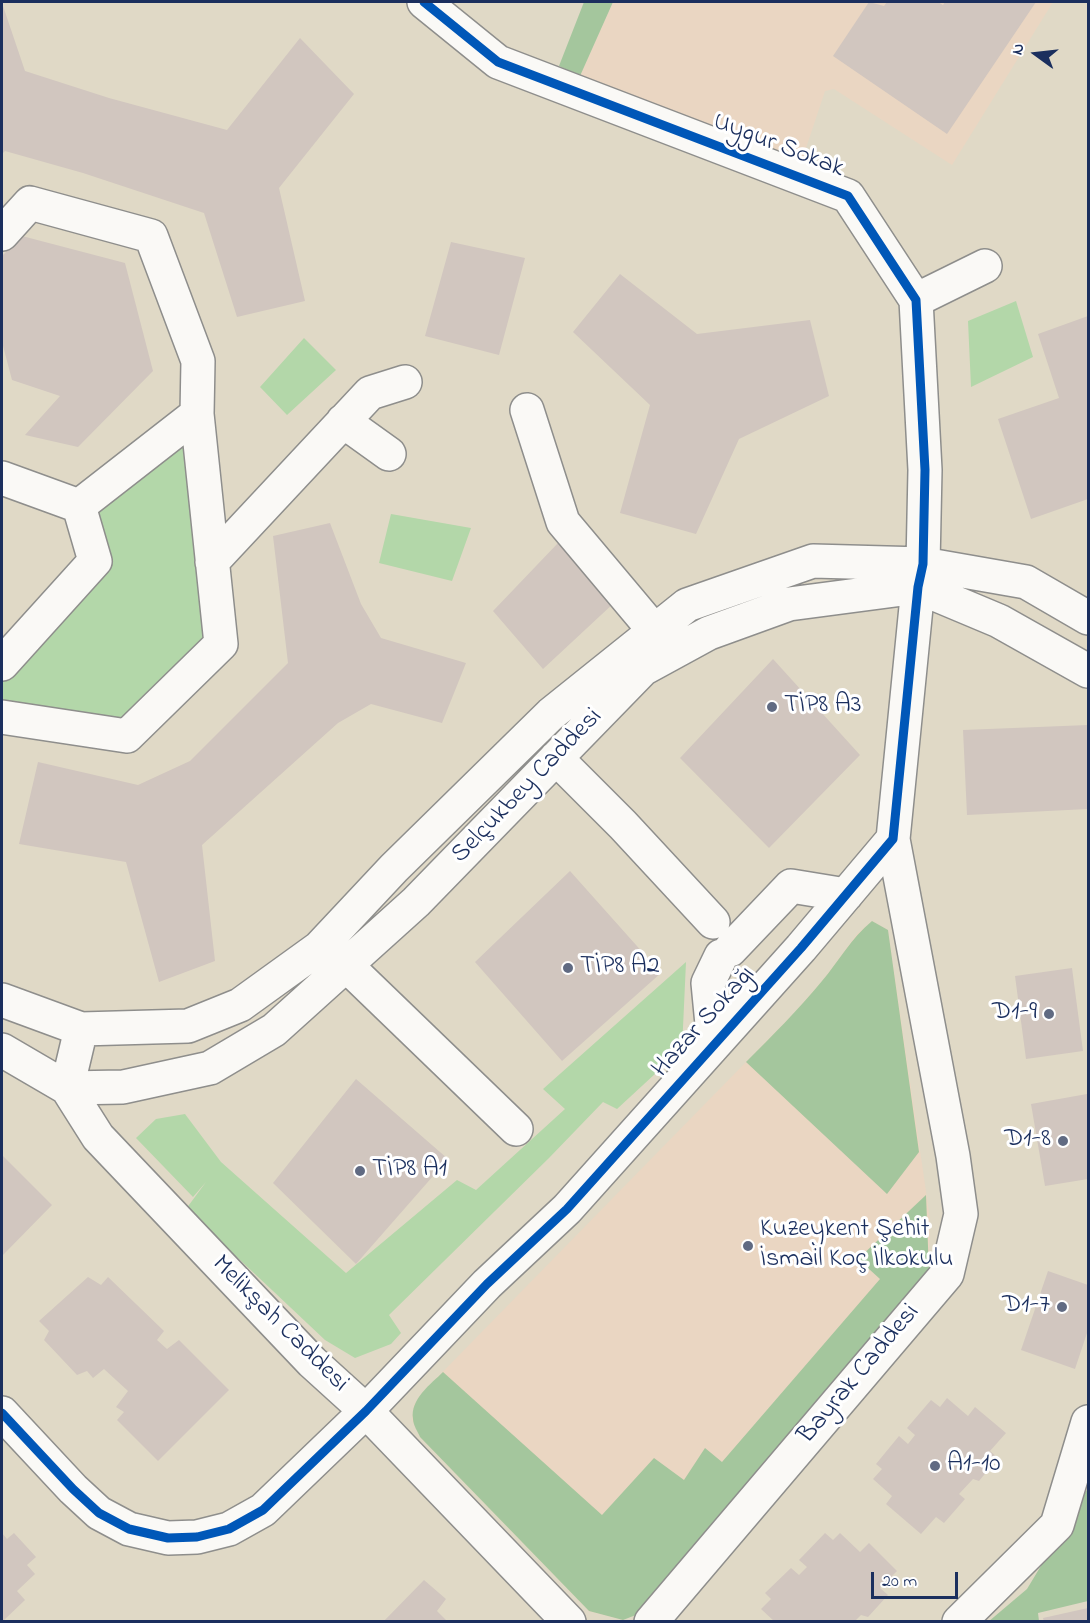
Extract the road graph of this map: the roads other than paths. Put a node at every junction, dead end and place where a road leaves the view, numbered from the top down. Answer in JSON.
{"nodes":[{"id":1,"x":424,"y":2,"type":"edge"},
{"id":2,"x":2,"y":234,"type":"edge"},
{"id":3,"x":985,"y":266,"type":"dead end"},
{"id":4,"x":916,"y":300,"type":"junction"},
{"id":5,"x":405,"y":382,"type":"dead end"},
{"id":6,"x":526,"y":411,"type":"dead end"},
{"id":7,"x":197,"y":414,"type":"junction"},
{"id":8,"x":343,"y":421,"type":"junction"},
{"id":9,"x":389,"y":454,"type":"dead end"},
{"id":10,"x":2,"y":478,"type":"edge"},
{"id":11,"x":79,"y":506,"type":"junction"},
{"id":12,"x":212,"y":562,"type":"junction"},
{"id":13,"x":921,"y":576,"type":"junction"},
{"id":14,"x":1089,"y":618,"type":"edge"},
{"id":15,"x":664,"y":641,"type":"junction"},
{"id":16,"x":2,"y":664,"type":"edge"},
{"id":17,"x":1089,"y":671,"type":"edge"},
{"id":18,"x":2,"y":717,"type":"edge"},
{"id":19,"x":556,"y":758,"type":"junction"},
{"id":20,"x":893,"y":839,"type":"junction"},
{"id":21,"x":846,"y":895,"type":"junction"},
{"id":22,"x":713,"y":922,"type":"dead end"},
{"id":23,"x":346,"y":965,"type":"junction"},
{"id":24,"x":2,"y":1000,"type":"edge"},
{"id":25,"x":81,"y":1029,"type":"junction"},
{"id":26,"x":714,"y":1045,"type":"junction"},
{"id":27,"x":2,"y":1050,"type":"edge"},
{"id":28,"x":68,"y":1088,"type":"junction"},
{"id":29,"x":516,"y":1130,"type":"dead end"},
{"id":30,"x":366,"y":1411,"type":"junction"},
{"id":31,"x":2,"y":1413,"type":"edge"},
{"id":32,"x":1089,"y":1422,"type":"edge"},
{"id":33,"x":569,"y":1622,"type":"edge"},
{"id":34,"x":651,"y":1622,"type":"edge"},
{"id":35,"x":960,"y":1622,"type":"edge"}],
"edges":[{"from":1,"to":4,"type":"street","name":"Uygur Sokak"},
{"from":2,"to":7,"type":"street"},
{"from":3,"to":4,"type":"street"},
{"from":4,"to":13,"type":"street"},
{"from":5,"to":8,"type":"street"},
{"from":6,"to":15,"type":"street"},
{"from":7,"to":11,"type":"street"},
{"from":7,"to":12,"type":"street"},
{"from":8,"to":9,"type":"street"},
{"from":8,"to":12,"type":"street"},
{"from":10,"to":11,"type":"street"},
{"from":11,"to":16,"type":"street"},
{"from":12,"to":18,"type":"street"},
{"from":13,"to":14,"type":"street","name":"Selçukbey Caddesi"},
{"from":13,"to":15,"type":"street","name":"Selçukbey Caddesi"},
{"from":13,"to":17,"type":"street"},
{"from":13,"to":20,"type":"street"},
{"from":15,"to":19,"type":"street","name":"Selçukbey Caddesi"},
{"from":15,"to":25,"type":"street","name":"Selçukbey Caddesi"},
{"from":19,"to":22,"type":"street"},
{"from":19,"to":23,"type":"street","name":"Selçukbey Caddesi"},
{"from":20,"to":21,"type":"street","name":"Hazar Sokağı"},
{"from":20,"to":34,"type":"street","name":"Bayrak Caddesi"},
{"from":21,"to":26,"type":"street","name":"Hazar Sokağı"},
{"from":21,"to":26,"type":"street"},
{"from":23,"to":28,"type":"street","name":"Selçukbey Caddesi"},
{"from":23,"to":29,"type":"street"},
{"from":24,"to":25,"type":"street","name":"Selçukbey Caddesi"},
{"from":25,"to":28,"type":"street"},
{"from":26,"to":30,"type":"street","name":"Hazar Sokağı"},
{"from":27,"to":28,"type":"street"},
{"from":28,"to":30,"type":"street","name":"Melikşah Caddesi"},
{"from":30,"to":31,"type":"street","name":"Hazar Sokağı"},
{"from":30,"to":33,"type":"street","name":"Melikşah Caddesi"},
{"from":32,"to":35,"type":"street"}]}
